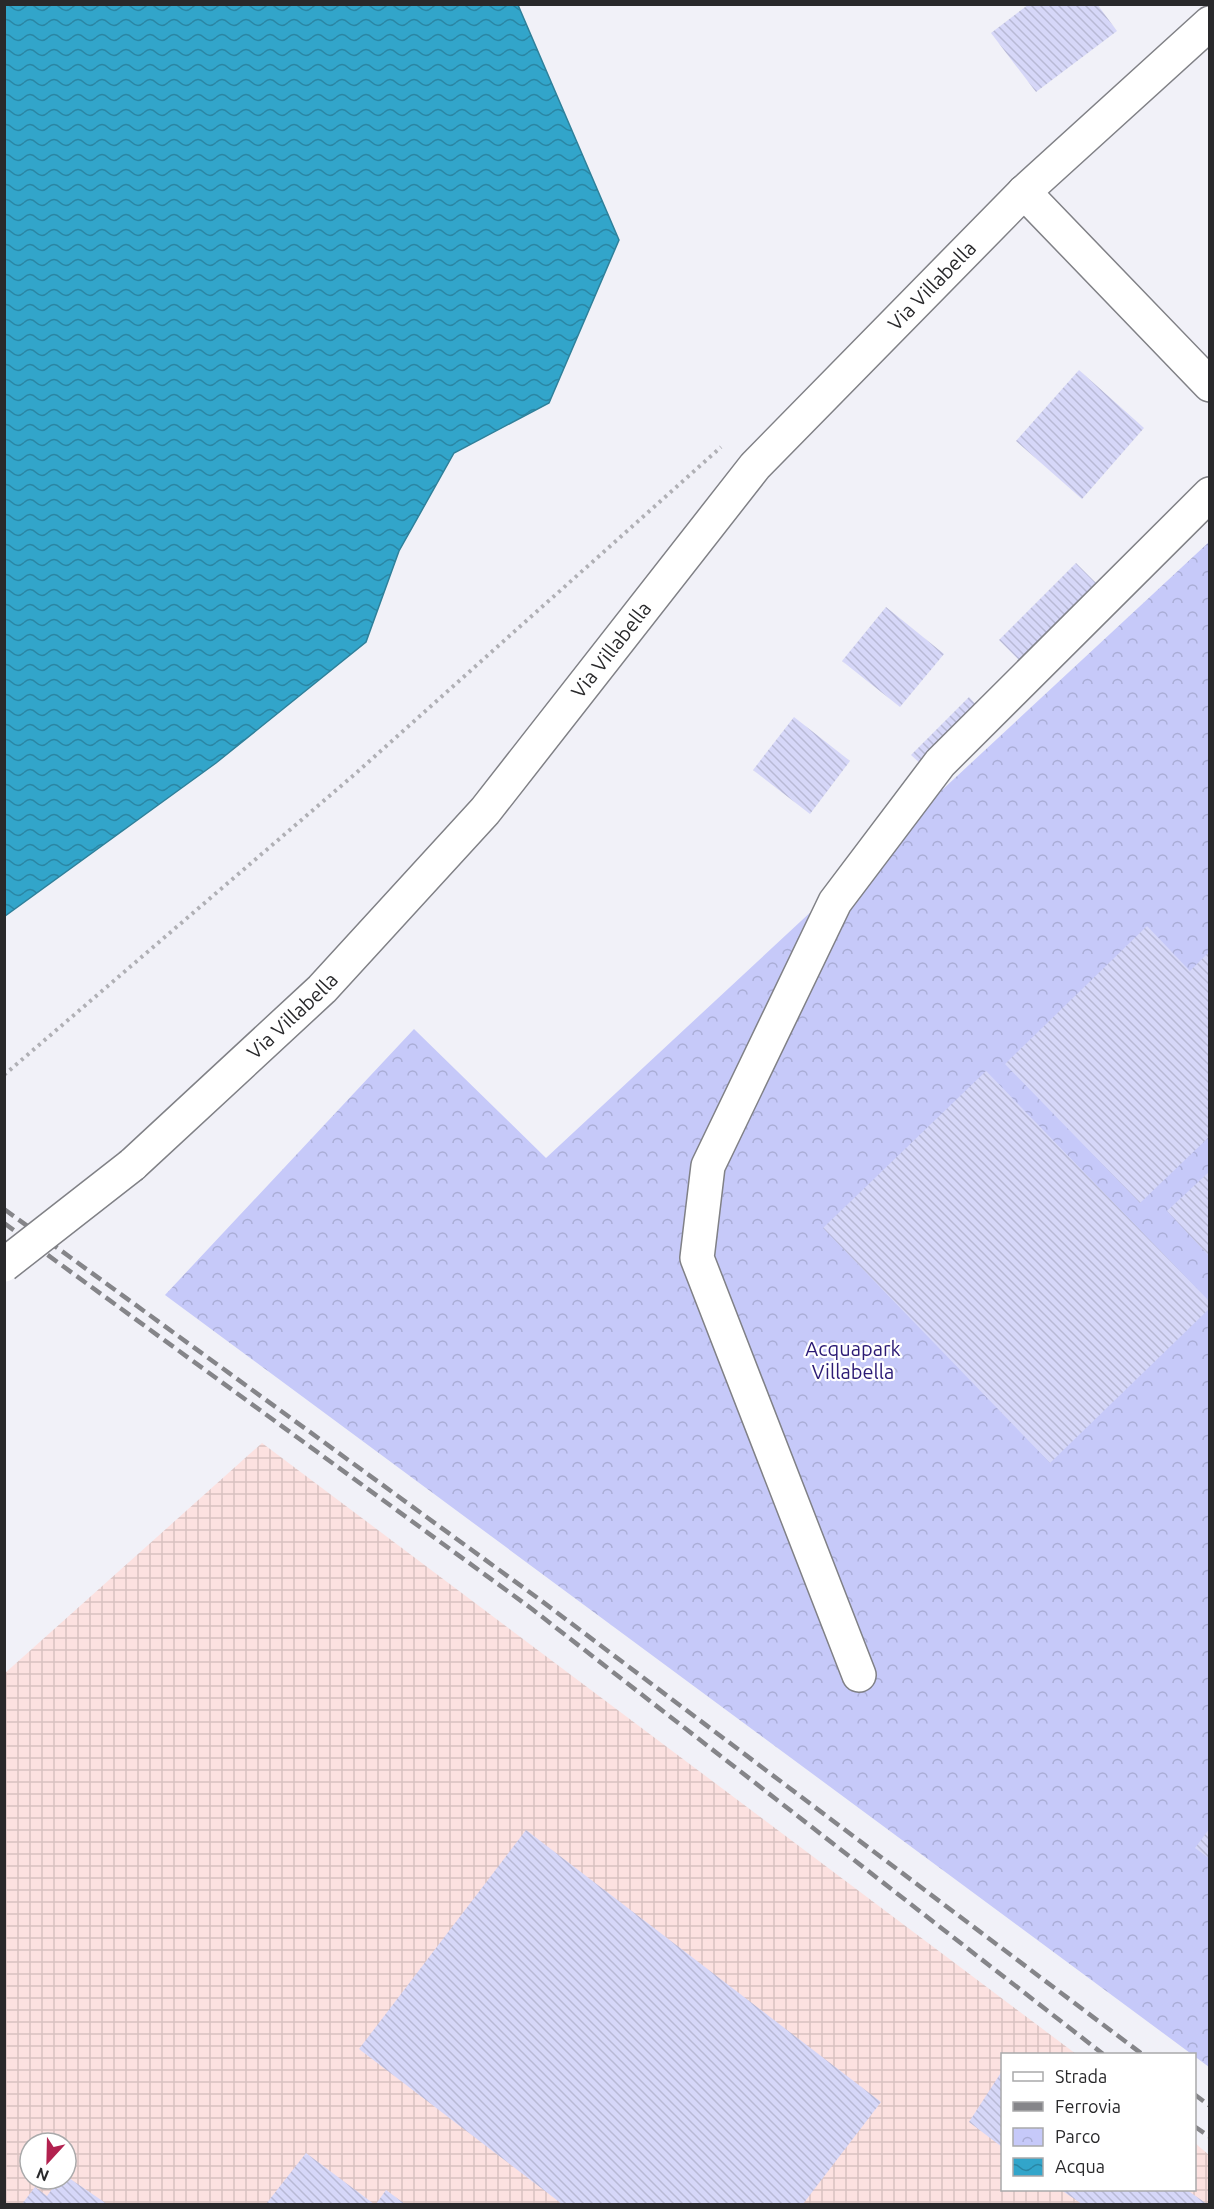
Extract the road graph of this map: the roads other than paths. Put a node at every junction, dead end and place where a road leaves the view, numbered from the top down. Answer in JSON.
{"nodes":[{"id":1,"x":1209,"y":23,"type":"edge"},
{"id":2,"x":1024,"y":192,"type":"junction"},
{"id":3,"x":1209,"y":385,"type":"edge"},
{"id":4,"x":1209,"y":494,"type":"edge"},
{"id":5,"x":4,"y":1265,"type":"edge"},
{"id":6,"x":860,"y":1675,"type":"dead end"}],
"edges":[{"from":1,"to":2,"type":"street","name":"Via Villabella"},
{"from":2,"to":3,"type":"street"},
{"from":2,"to":5,"type":"street","name":"Via Villabella","bridge":true},
{"from":4,"to":6,"type":"street"}]}
